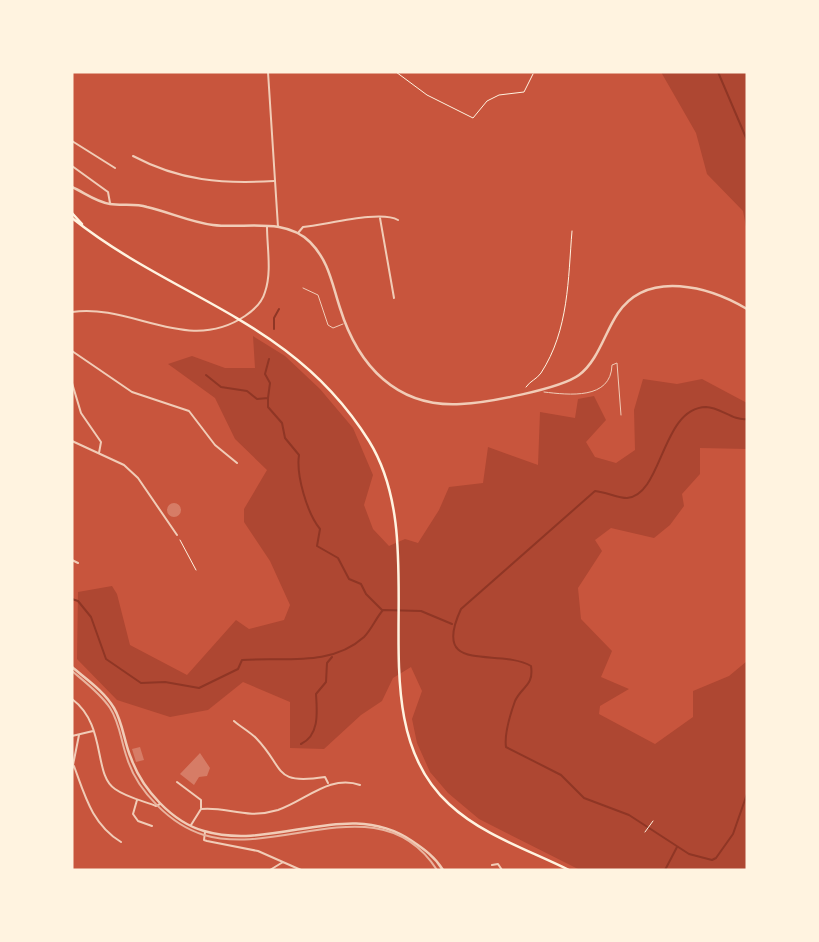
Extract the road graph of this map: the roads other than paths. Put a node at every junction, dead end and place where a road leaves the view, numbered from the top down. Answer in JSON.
{"nodes":[{"id":1,"x":268,"y":72,"type":"edge"},
{"id":2,"x":72,"y":141,"type":"edge"},
{"id":3,"x":133,"y":156,"type":"dead end"},
{"id":4,"x":72,"y":166,"type":"edge"},
{"id":5,"x":115,"y":168,"type":"dead end"},
{"id":6,"x":275,"y":180,"type":"junction"},
{"id":7,"x":72,"y":187,"type":"edge"},
{"id":8,"x":109,"y":204,"type":"junction"},
{"id":9,"x":72,"y":213,"type":"edge"},
{"id":10,"x":379,"y":217,"type":"junction"},
{"id":11,"x":72,"y":218,"type":"edge"},
{"id":12,"x":398,"y":220,"type":"dead end"},
{"id":13,"x":82,"y":224,"type":"junction"},
{"id":14,"x":267,"y":226,"type":"junction"},
{"id":15,"x":278,"y":227,"type":"junction"},
{"id":16,"x":298,"y":233,"type":"junction"},
{"id":17,"x":303,"y":288,"type":"dead end"},
{"id":18,"x":394,"y":298,"type":"dead end"},
{"id":19,"x":747,"y":309,"type":"edge"},
{"id":20,"x":72,"y":313,"type":"edge"},
{"id":21,"x":345,"y":323,"type":"junction"},
{"id":22,"x":72,"y":351,"type":"edge"},
{"id":23,"x":72,"y":383,"type":"edge"},
{"id":24,"x":537,"y":388,"type":"junction"},
{"id":25,"x":621,"y":415,"type":"dead end"},
{"id":26,"x":72,"y":441,"type":"edge"},
{"id":27,"x":99,"y":454,"type":"junction"},
{"id":28,"x":237,"y":463,"type":"dead end"},
{"id":29,"x":177,"y":535,"type":"road end"},
{"id":30,"x":72,"y":560,"type":"edge"},
{"id":31,"x":78,"y":563,"type":"dead end"},
{"id":32,"x":72,"y":667,"type":"edge"},
{"id":33,"x":72,"y":699,"type":"edge"},
{"id":34,"x":234,"y":721,"type":"dead end"},
{"id":35,"x":94,"y":732,"type":"junction"},
{"id":36,"x":79,"y":735,"type":"junction"},
{"id":37,"x":72,"y":736,"type":"edge"},
{"id":38,"x":74,"y":766,"type":"junction"},
{"id":39,"x":72,"y":770,"type":"edge"},
{"id":40,"x":177,"y":782,"type":"dead end"},
{"id":41,"x":329,"y":784,"type":"junction"},
{"id":42,"x":360,"y":785,"type":"dead end"},
{"id":43,"x":138,"y":799,"type":"junction"},
{"id":44,"x":161,"y":803,"type":"junction"},
{"id":45,"x":201,"y":809,"type":"junction"},
{"id":46,"x":152,"y":826,"type":"dead end"},
{"id":47,"x":191,"y":826,"type":"junction"},
{"id":48,"x":205,"y":832,"type":"junction"},
{"id":49,"x":121,"y":842,"type":"dead end"},
{"id":50,"x":284,"y":861,"type":"junction"},
{"id":51,"x":492,"y":865,"type":"dead end"},
{"id":52,"x":270,"y":870,"type":"edge"},
{"id":53,"x":301,"y":870,"type":"edge"},
{"id":54,"x":443,"y":870,"type":"edge"},
{"id":55,"x":502,"y":870,"type":"edge"},
{"id":56,"x":569,"y":870,"type":"edge"}],
"edges":[{"from":1,"to":6,"type":"street"},
{"from":2,"to":5,"type":"street"},
{"from":3,"to":6,"type":"street"},
{"from":4,"to":8,"type":"street"},
{"from":6,"to":15,"type":"street"},
{"from":7,"to":8,"type":"street"},
{"from":8,"to":14,"type":"street"},
{"from":9,"to":13,"type":"main road"},
{"from":10,"to":12,"type":"street"},
{"from":10,"to":16,"type":"street"},
{"from":10,"to":18,"type":"street"},
{"from":11,"to":13,"type":"main road"},
{"from":13,"to":56,"type":"main road"},
{"from":14,"to":15,"type":"street"},
{"from":14,"to":20,"type":"street"},
{"from":15,"to":16,"type":"street"},
{"from":16,"to":21,"type":"street"},
{"from":17,"to":21,"type":"lane"},
{"from":19,"to":24,"type":"street"},
{"from":21,"to":24,"type":"street"},
{"from":22,"to":28,"type":"street"},
{"from":23,"to":27,"type":"street"},
{"from":24,"to":25,"type":"lane"},
{"from":26,"to":27,"type":"street"},
{"from":27,"to":29,"type":"street"},
{"from":30,"to":31,"type":"street"},
{"from":32,"to":44,"type":"street"},
{"from":33,"to":35,"type":"street"},
{"from":34,"to":41,"type":"street"},
{"from":35,"to":36,"type":"street"},
{"from":35,"to":43,"type":"street"},
{"from":36,"to":37,"type":"street"},
{"from":36,"to":38,"type":"street"},
{"from":38,"to":39,"type":"street"},
{"from":38,"to":49,"type":"street"},
{"from":40,"to":45,"type":"street"},
{"from":41,"to":42,"type":"street"},
{"from":41,"to":45,"type":"street"},
{"from":43,"to":44,"type":"street"},
{"from":43,"to":46,"type":"street"},
{"from":44,"to":47,"type":"street"},
{"from":45,"to":47,"type":"street"},
{"from":47,"to":48,"type":"street"},
{"from":48,"to":50,"type":"street"},
{"from":48,"to":54,"type":"street"},
{"from":50,"to":52,"type":"street"},
{"from":50,"to":53,"type":"street"},
{"from":51,"to":55,"type":"street"}]}
